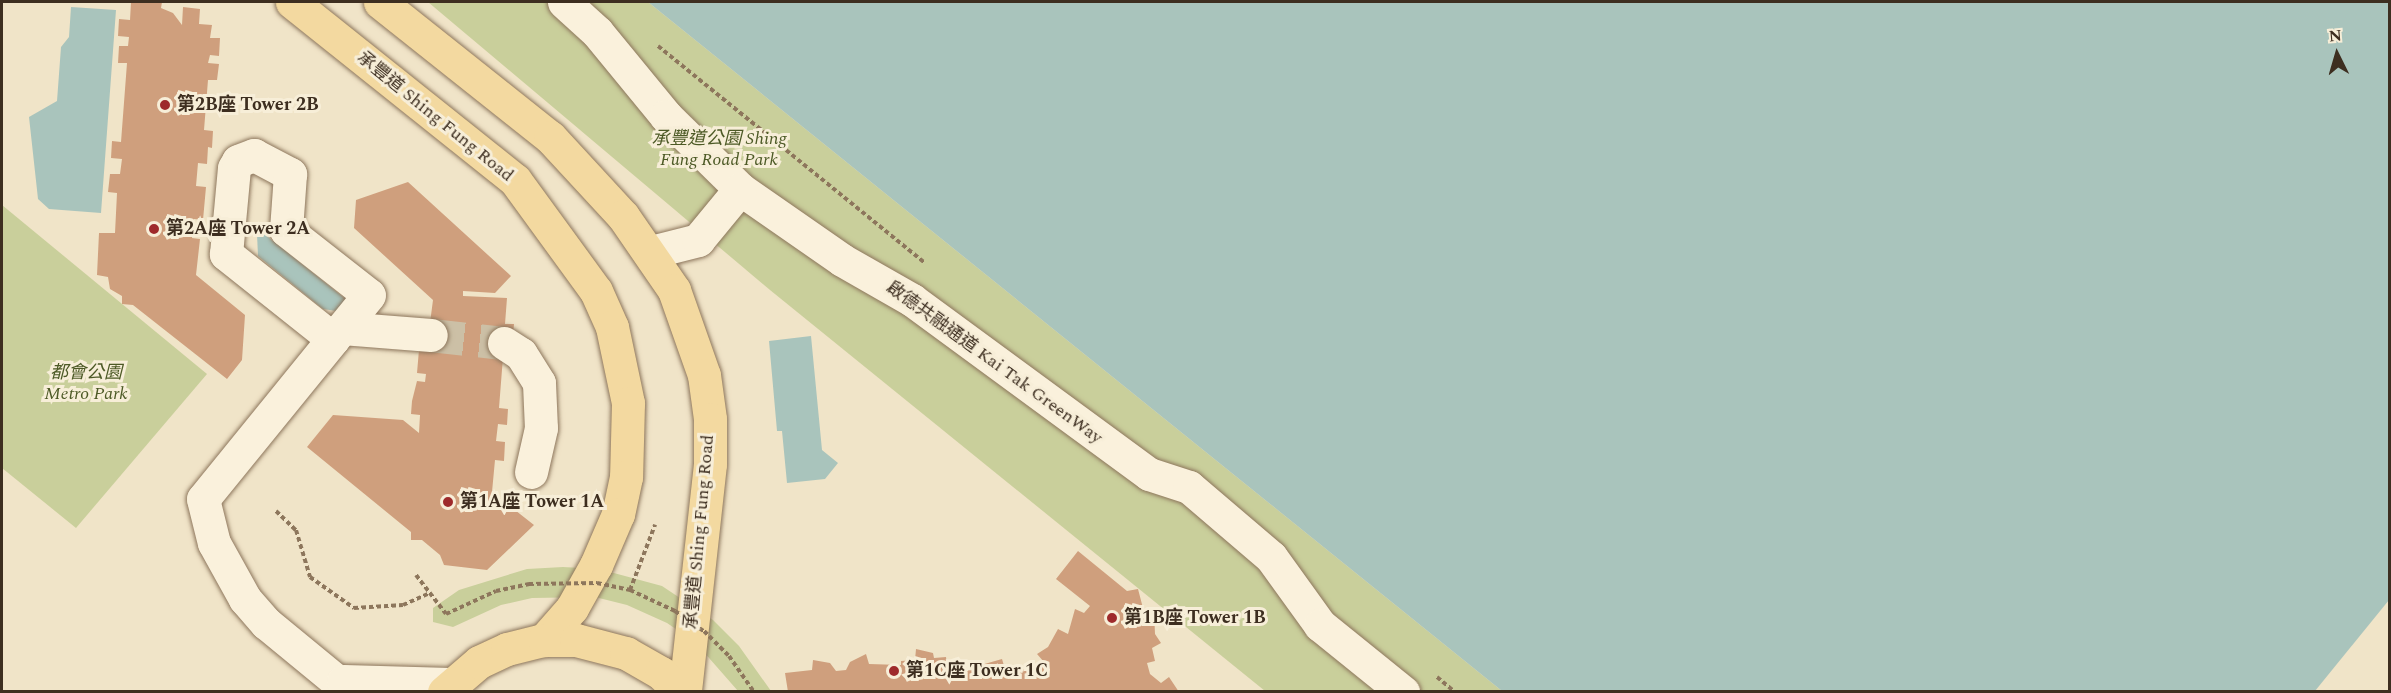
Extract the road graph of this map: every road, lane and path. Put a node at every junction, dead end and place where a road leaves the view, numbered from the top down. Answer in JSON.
{"nodes":[{"id":1,"x":292,"y":2,"type":"edge"},
{"id":2,"x":380,"y":2,"type":"edge"},
{"id":3,"x":564,"y":2,"type":"edge"},
{"id":4,"x":740,"y":189,"type":"junction"},
{"id":5,"x":651,"y":252,"type":"junction"},
{"id":6,"x":337,"y":334,"type":"junction"},
{"id":7,"x":431,"y":335,"type":"tunnel mouth"},
{"id":8,"x":504,"y":343,"type":"tunnel mouth"},
{"id":9,"x":531,"y":472,"type":"dead end"},
{"id":10,"x":276,"y":511,"type":"dead end"},
{"id":11,"x":416,"y":575,"type":"dead end"},
{"id":12,"x":430,"y":593,"type":"junction"},
{"id":13,"x":544,"y":640,"type":"junction"},
{"id":14,"x":346,"y":686,"type":"edge"},
{"id":15,"x":448,"y":688,"type":"edge"},
{"id":16,"x":680,"y":692,"type":"edge"},
{"id":17,"x":685,"y":692,"type":"edge"},
{"id":18,"x":754,"y":692,"type":"edge"},
{"id":19,"x":1403,"y":692,"type":"edge"}],
"edges":[{"from":1,"to":13,"type":"main road","name":"承豐道 Shing Fung Road"},
{"from":2,"to":5,"type":"main road","name":"承豐道 Shing Fung Road"},
{"from":3,"to":4,"type":"street","name":"啟德共融通道 Kai Tak GreenWay"},
{"from":4,"to":5,"type":"street"},
{"from":4,"to":19,"type":"street","name":"啟德共融通道 Kai Tak GreenWay"},
{"from":5,"to":17,"type":"main road","name":"承豐道 Shing Fung Road"},
{"from":6,"to":6,"type":"street"},
{"from":6,"to":7,"type":"street"},
{"from":6,"to":14,"type":"street"},
{"from":8,"to":9,"type":"street"},
{"from":10,"to":12,"type":"path"},
{"from":11,"to":12,"type":"path"},
{"from":12,"to":18,"type":"path","bridge":true},
{"from":13,"to":15,"type":"main road"},
{"from":13,"to":16,"type":"main road"},
{"from":14,"to":15,"type":"street"}]}
